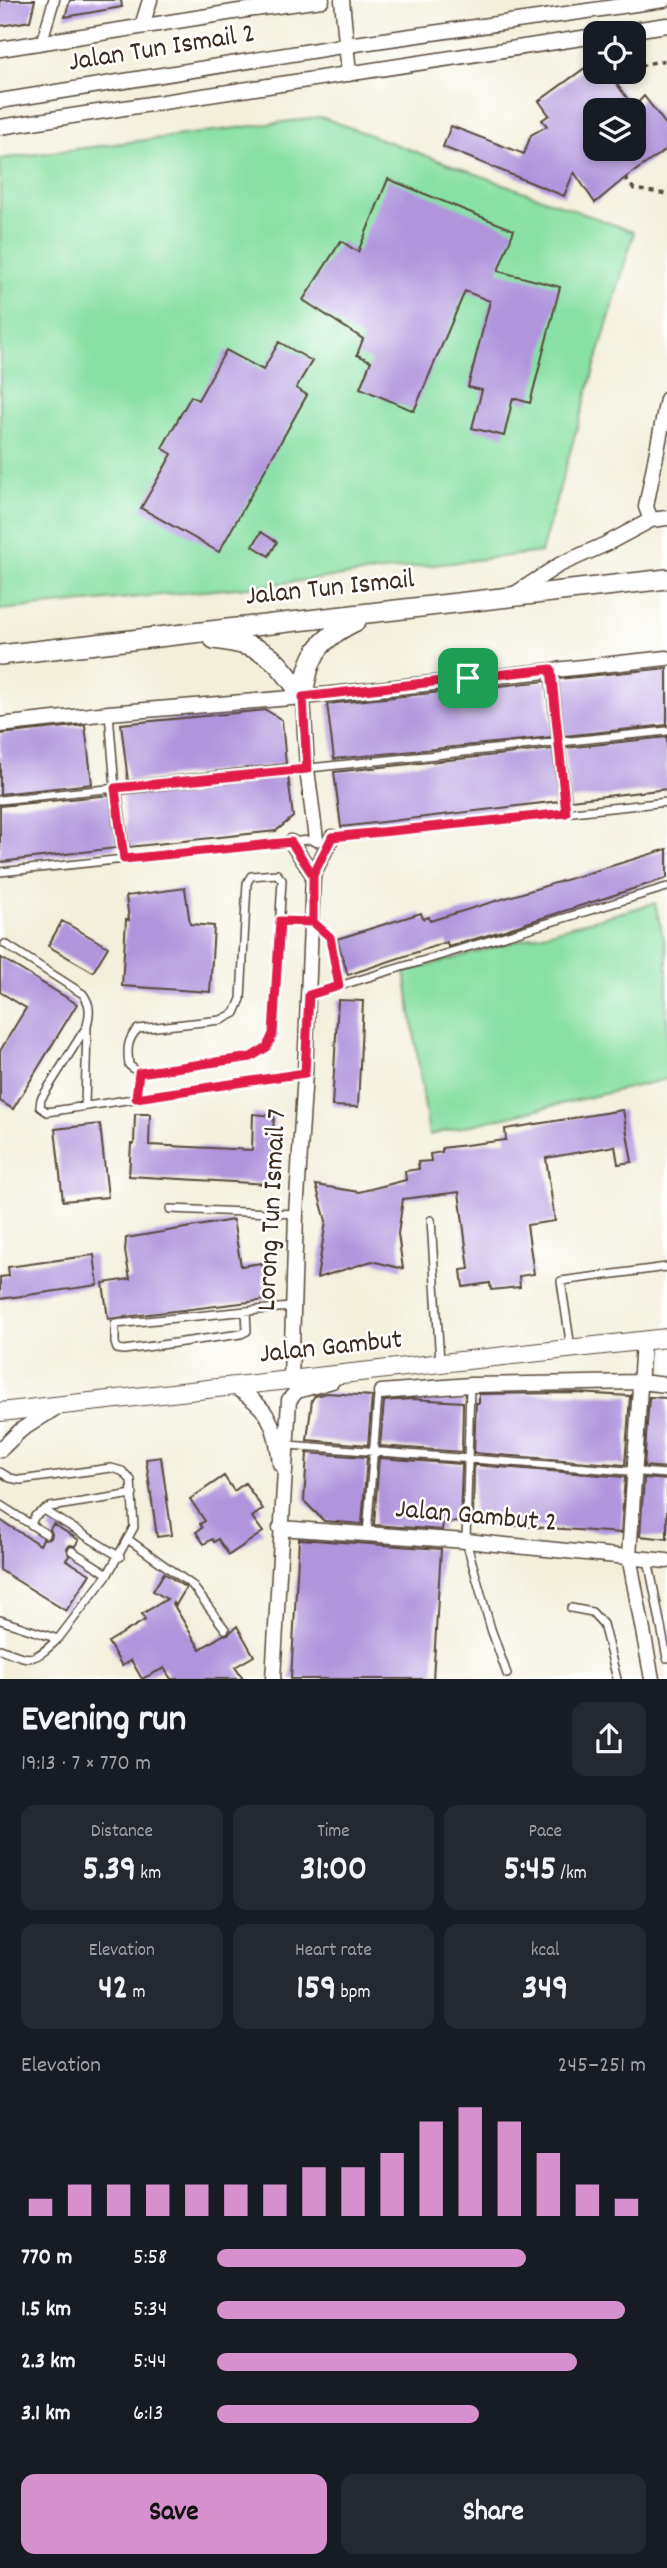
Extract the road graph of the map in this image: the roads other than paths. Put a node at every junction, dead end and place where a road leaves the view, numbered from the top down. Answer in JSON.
{"nodes":[{"id":1,"x":54,"y":0,"type":"edge"},
{"id":2,"x":150,"y":0,"type":"edge"},
{"id":3,"x":322,"y":0,"type":"edge"},
{"id":4,"x":342,"y":0,"type":"edge"},
{"id":5,"x":664,"y":0,"type":"edge"},
{"id":6,"x":241,"y":5,"type":"edge"},
{"id":7,"x":667,"y":25,"type":"edge"},
{"id":8,"x":142,"y":26,"type":"junction"},
{"id":9,"x":646,"y":28,"type":"edge"},
{"id":10,"x":583,"y":38,"type":"edge"},
{"id":11,"x":43,"y":41,"type":"junction"},
{"id":12,"x":348,"y":45,"type":"junction"},
{"id":13,"x":0,"y":50,"type":"edge"},
{"id":14,"x":349,"y":74,"type":"junction"},
{"id":15,"x":0,"y":101,"type":"edge"},
{"id":16,"x":0,"y":127,"type":"edge"},
{"id":17,"x":667,"y":399,"type":"edge"},
{"id":18,"x":662,"y":447,"type":"edge"},
{"id":19,"x":667,"y":518,"type":"edge"},
{"id":20,"x":650,"y":520,"type":"junction"},
{"id":21,"x":665,"y":578,"type":"edge"},
{"id":22,"x":510,"y":598,"type":"junction"},
{"id":23,"x":372,"y":613,"type":"junction"},
{"id":24,"x":185,"y":634,"type":"junction"},
{"id":25,"x":0,"y":655,"type":"edge"},
{"id":26,"x":667,"y":658,"type":"edge"},
{"id":27,"x":551,"y":669,"type":"junction"},
{"id":28,"x":303,"y":697,"type":"junction"},
{"id":29,"x":109,"y":713,"type":"junction"},
{"id":30,"x":0,"y":725,"type":"edge"},
{"id":31,"x":667,"y":731,"type":"edge"},
{"id":32,"x":557,"y":743,"type":"junction"},
{"id":33,"x":307,"y":769,"type":"junction"},
{"id":34,"x":115,"y":788,"type":"junction"},
{"id":35,"x":0,"y":800,"type":"edge"},
{"id":36,"x":667,"y":802,"type":"edge"},
{"id":37,"x":566,"y":813,"type":"junction"},
{"id":38,"x":332,"y":837,"type":"junction"},
{"id":39,"x":316,"y":839,"type":"junction"},
{"id":40,"x":291,"y":842,"type":"junction"},
{"id":41,"x":124,"y":859,"type":"junction"},
{"id":42,"x":0,"y":872,"type":"edge"},
{"id":43,"x":313,"y":875,"type":"junction"},
{"id":44,"x":667,"y":887,"type":"edge"},
{"id":45,"x":280,"y":921,"type":"junction"},
{"id":46,"x":313,"y":922,"type":"junction"},
{"id":47,"x":5,"y":944,"type":"dead end"},
{"id":48,"x":339,"y":986,"type":"junction"},
{"id":49,"x":309,"y":995,"type":"junction"},
{"id":50,"x":87,"y":1026,"type":"junction"},
{"id":51,"x":139,"y":1073,"type":"junction"},
{"id":52,"x":305,"y":1073,"type":"junction"},
{"id":53,"x":136,"y":1098,"type":"junction"},
{"id":54,"x":85,"y":1106,"type":"junction"},
{"id":55,"x":170,"y":1209,"type":"dead end"},
{"id":56,"x":296,"y":1214,"type":"junction"},
{"id":57,"x":431,"y":1220,"type":"dead end"},
{"id":58,"x":667,"y":1267,"type":"edge"},
{"id":59,"x":294,"y":1307,"type":"junction"},
{"id":60,"x":246,"y":1311,"type":"junction"},
{"id":61,"x":667,"y":1338,"type":"edge"},
{"id":62,"x":643,"y":1341,"type":"junction"},
{"id":63,"x":572,"y":1349,"type":"junction"},
{"id":64,"x":468,"y":1360,"type":"junction"},
{"id":65,"x":440,"y":1363,"type":"junction"},
{"id":66,"x":407,"y":1367,"type":"junction"},
{"id":67,"x":364,"y":1371,"type":"junction"},
{"id":68,"x":291,"y":1380,"type":"junction"},
{"id":69,"x":640,"y":1382,"type":"junction"},
{"id":70,"x":233,"y":1385,"type":"junction"},
{"id":71,"x":470,"y":1385,"type":"junction"},
{"id":72,"x":667,"y":1385,"type":"edge"},
{"id":73,"x":408,"y":1390,"type":"junction"},
{"id":74,"x":381,"y":1392,"type":"joint"},
{"id":75,"x":62,"y":1404,"type":"junction"},
{"id":76,"x":0,"y":1412,"type":"edge"},
{"id":77,"x":288,"y":1445,"type":"junction"},
{"id":78,"x":0,"y":1450,"type":"edge"},
{"id":79,"x":373,"y":1452,"type":"junction"},
{"id":80,"x":467,"y":1460,"type":"junction"},
{"id":81,"x":0,"y":1472,"type":"edge"},
{"id":82,"x":634,"y":1472,"type":"junction"},
{"id":83,"x":667,"y":1474,"type":"edge"},
{"id":84,"x":282,"y":1489,"type":"junction"},
{"id":85,"x":133,"y":1494,"type":"junction"},
{"id":86,"x":0,"y":1505,"type":"edge"},
{"id":87,"x":44,"y":1510,"type":"junction"},
{"id":88,"x":31,"y":1524,"type":"junction"},
{"id":89,"x":280,"y":1528,"type":"junction"},
{"id":90,"x":46,"y":1534,"type":"dead end"},
{"id":91,"x":367,"y":1534,"type":"junction"},
{"id":92,"x":129,"y":1540,"type":"junction"},
{"id":93,"x":466,"y":1541,"type":"junction"},
{"id":94,"x":72,"y":1550,"type":"dead end"},
{"id":95,"x":629,"y":1556,"type":"junction"},
{"id":96,"x":120,"y":1557,"type":"junction"},
{"id":97,"x":648,"y":1559,"type":"junction"},
{"id":98,"x":667,"y":1561,"type":"edge"},
{"id":99,"x":108,"y":1574,"type":"junction"},
{"id":100,"x":571,"y":1608,"type":"dead end"},
{"id":101,"x":0,"y":1620,"type":"edge"},
{"id":102,"x":225,"y":1629,"type":"dead end"},
{"id":103,"x":58,"y":1639,"type":"junction"},
{"id":104,"x":0,"y":1649,"type":"edge"},
{"id":105,"x":667,"y":1658,"type":"edge"},
{"id":106,"x":507,"y":1674,"type":"dead end"},
{"id":107,"x":273,"y":1679,"type":"edge"},
{"id":108,"x":617,"y":1679,"type":"edge"},
{"id":109,"x":652,"y":1679,"type":"edge"}],
"edges":[{"from":1,"to":11,"type":"street"},
{"from":2,"to":8,"type":"street"},
{"from":3,"to":6,"type":"street"},
{"from":4,"to":12,"type":"street"},
{"from":5,"to":12,"type":"street","name":"Jalan Tun Ismail 2"},
{"from":6,"to":8,"type":"street"},
{"from":7,"to":9,"type":"street"},
{"from":8,"to":11,"type":"street"},
{"from":10,"to":14,"type":"street","name":"Jalan Tun Ismail 2"},
{"from":11,"to":13,"type":"street"},
{"from":12,"to":14,"type":"street"},
{"from":12,"to":15,"type":"street","name":"Jalan Tun Ismail 2"},
{"from":14,"to":16,"type":"street","name":"Jalan Tun Ismail 2"},
{"from":17,"to":18,"type":"street"},
{"from":18,"to":20,"type":"street"},
{"from":19,"to":20,"type":"street"},
{"from":20,"to":22,"type":"street"},
{"from":21,"to":22,"type":"main road","name":"Jalan Tun Ismail"},
{"from":22,"to":23,"type":"main road","name":"Jalan Tun Ismail"},
{"from":23,"to":24,"type":"main road","name":"Jalan Tun Ismail"},
{"from":23,"to":28,"type":"main road"},
{"from":24,"to":25,"type":"main road","name":"Jalan Tun Ismail"},
{"from":24,"to":28,"type":"main road"},
{"from":26,"to":27,"type":"street"},
{"from":27,"to":28,"type":"street"},
{"from":27,"to":32,"type":"lane"},
{"from":28,"to":29,"type":"street"},
{"from":28,"to":33,"type":"street"},
{"from":29,"to":30,"type":"street"},
{"from":29,"to":34,"type":"lane"},
{"from":31,"to":32,"type":"lane"},
{"from":32,"to":33,"type":"lane"},
{"from":32,"to":37,"type":"lane"},
{"from":33,"to":34,"type":"lane"},
{"from":33,"to":39,"type":"street"},
{"from":34,"to":35,"type":"lane"},
{"from":34,"to":41,"type":"lane"},
{"from":36,"to":37,"type":"lane"},
{"from":37,"to":38,"type":"lane"},
{"from":38,"to":39,"type":"lane"},
{"from":38,"to":43,"type":"street","name":"Lorong Tun Ismail 7"},
{"from":39,"to":40,"type":"lane"},
{"from":40,"to":41,"type":"lane"},
{"from":40,"to":43,"type":"street"},
{"from":41,"to":42,"type":"lane"},
{"from":43,"to":46,"type":"street","name":"Lorong Tun Ismail 7"},
{"from":44,"to":48,"type":"lane"},
{"from":45,"to":46,"type":"lane"},
{"from":45,"to":51,"type":"lane"},
{"from":45,"to":51,"type":"lane"},
{"from":46,"to":48,"type":"lane"},
{"from":46,"to":49,"type":"street","name":"Lorong Tun Ismail 7"},
{"from":47,"to":50,"type":"lane"},
{"from":48,"to":49,"type":"lane"},
{"from":49,"to":52,"type":"street","name":"Lorong Tun Ismail 7"},
{"from":50,"to":54,"type":"lane"},
{"from":50,"to":54,"type":"lane"},
{"from":51,"to":53,"type":"lane"},
{"from":52,"to":53,"type":"lane"},
{"from":52,"to":56,"type":"street","name":"Lorong Tun Ismail 7"},
{"from":53,"to":54,"type":"lane"},
{"from":55,"to":56,"type":"lane"},
{"from":56,"to":59,"type":"street","name":"Lorong Tun Ismail 7"},
{"from":57,"to":65,"type":"lane"},
{"from":58,"to":63,"type":"lane"},
{"from":59,"to":60,"type":"lane"},
{"from":59,"to":68,"type":"street","name":"Lorong Tun Ismail 7"},
{"from":60,"to":60,"type":"lane"},
{"from":61,"to":62,"type":"street","name":"Jalan Gambut"},
{"from":62,"to":63,"type":"street","name":"Jalan Gambut"},
{"from":62,"to":69,"type":"street"},
{"from":63,"to":64,"type":"street","name":"Jalan Gambut"},
{"from":64,"to":65,"type":"street","name":"Jalan Gambut"},
{"from":64,"to":71,"type":"street"},
{"from":65,"to":66,"type":"street","name":"Jalan Gambut"},
{"from":66,"to":67,"type":"street","name":"Jalan Gambut"},
{"from":66,"to":73,"type":"street"},
{"from":67,"to":68,"type":"street","name":"Jalan Gambut"},
{"from":67,"to":77,"type":"street"},
{"from":68,"to":70,"type":"street","name":"Jalan Gambut"},
{"from":69,"to":71,"type":"street"},
{"from":69,"to":72,"type":"street"},
{"from":69,"to":82,"type":"street"},
{"from":70,"to":75,"type":"street","name":"Jalan Gambut"},
{"from":70,"to":84,"type":"street"},
{"from":71,"to":73,"type":"street"},
{"from":71,"to":80,"type":"lane"},
{"from":73,"to":74,"type":"street"},
{"from":74,"to":79,"type":"lane"},
{"from":75,"to":76,"type":"street","name":"Jalan Gambut"},
{"from":75,"to":78,"type":"street"},
{"from":77,"to":79,"type":"lane"},
{"from":77,"to":84,"type":"street"},
{"from":79,"to":80,"type":"lane"},
{"from":79,"to":91,"type":"lane"},
{"from":80,"to":82,"type":"lane"},
{"from":80,"to":93,"type":"lane"},
{"from":81,"to":85,"type":"lane"},
{"from":82,"to":83,"type":"lane"},
{"from":82,"to":95,"type":"street"},
{"from":84,"to":89,"type":"street"},
{"from":85,"to":87,"type":"lane"},
{"from":85,"to":92,"type":"lane"},
{"from":86,"to":88,"type":"lane"},
{"from":87,"to":88,"type":"lane"},
{"from":87,"to":96,"type":"lane"},
{"from":88,"to":90,"type":"lane"},
{"from":89,"to":91,"type":"street","name":"Jalan Gambut 2"},
{"from":89,"to":107,"type":"street"},
{"from":91,"to":93,"type":"street","name":"Jalan Gambut 2"},
{"from":92,"to":96,"type":"lane"},
{"from":92,"to":102,"type":"lane"},
{"from":93,"to":95,"type":"street","name":"Jalan Gambut 2"},
{"from":93,"to":106,"type":"lane"},
{"from":94,"to":99,"type":"lane"},
{"from":95,"to":97,"type":"street","name":"Jalan Gambut 2"},
{"from":95,"to":109,"type":"street"},
{"from":96,"to":99,"type":"lane"},
{"from":97,"to":98,"type":"street","name":"Jalan Gambut 2"},
{"from":97,"to":105,"type":"lane"},
{"from":99,"to":103,"type":"lane"},
{"from":100,"to":108,"type":"lane"},
{"from":101,"to":103,"type":"lane"},
{"from":103,"to":104,"type":"lane"}]}
